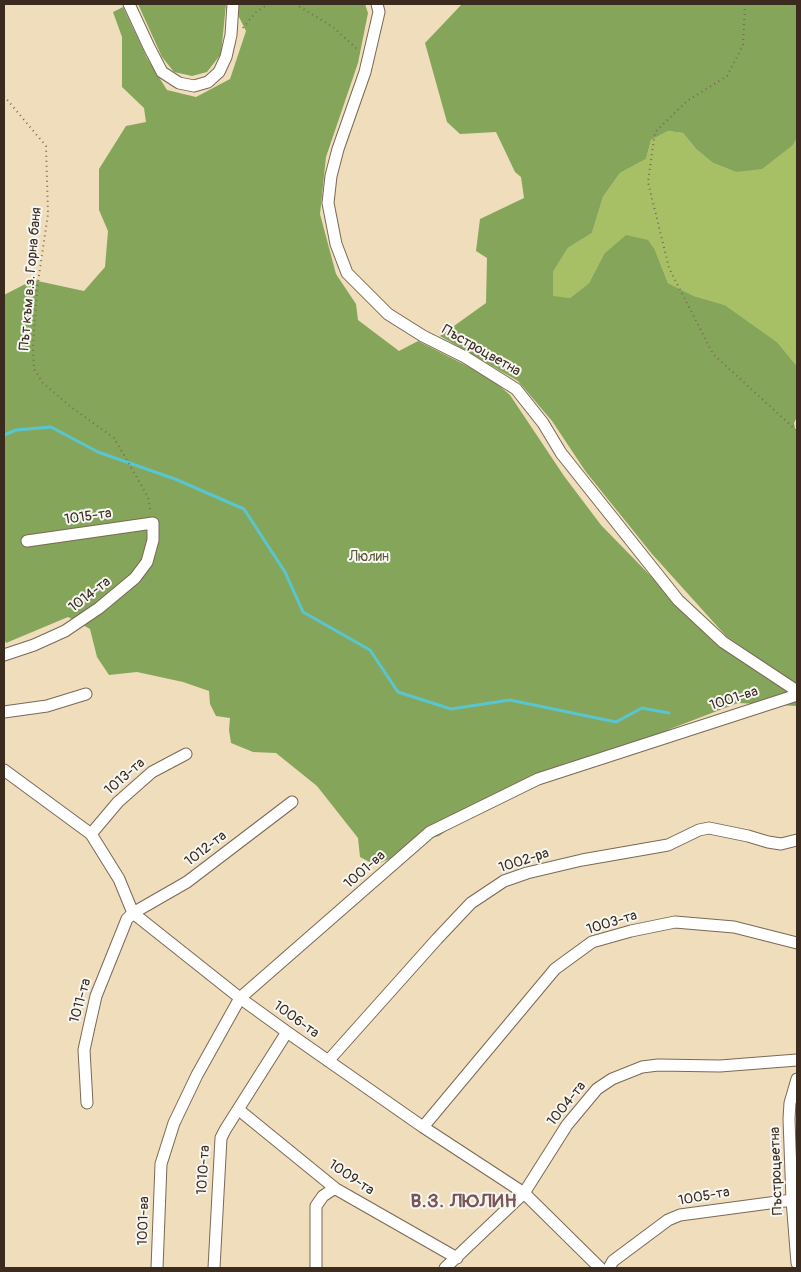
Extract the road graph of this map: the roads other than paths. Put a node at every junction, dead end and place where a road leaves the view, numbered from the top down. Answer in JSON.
{"nodes":[{"id":1,"x":129,"y":4,"type":"edge"},
{"id":2,"x":233,"y":4,"type":"edge"},
{"id":3,"x":377,"y":4,"type":"edge"},
{"id":4,"x":153,"y":523,"type":"joint"},
{"id":5,"x":27,"y":541,"type":"dead end"},
{"id":6,"x":4,"y":655,"type":"edge"},
{"id":7,"x":797,"y":693,"type":"edge"},
{"id":8,"x":86,"y":694,"type":"dead end"},
{"id":9,"x":4,"y":712,"type":"edge"},
{"id":10,"x":186,"y":754,"type":"dead end"},
{"id":11,"x":4,"y":770,"type":"edge"},
{"id":12,"x":292,"y":802,"type":"dead end"},
{"id":13,"x":91,"y":834,"type":"junction"},
{"id":14,"x":797,"y":840,"type":"edge"},
{"id":15,"x":133,"y":913,"type":"junction"},
{"id":16,"x":797,"y":944,"type":"edge"},
{"id":17,"x":240,"y":998,"type":"junction"},
{"id":18,"x":287,"y":1032,"type":"junction"},
{"id":19,"x":797,"y":1060,"type":"edge"},
{"id":20,"x":328,"y":1061,"type":"junction"},
{"id":21,"x":797,"y":1079,"type":"edge"},
{"id":22,"x":87,"y":1103,"type":"dead end"},
{"id":23,"x":239,"y":1110,"type":"junction"},
{"id":24,"x":424,"y":1126,"type":"junction"},
{"id":25,"x":336,"y":1190,"type":"junction"},
{"id":26,"x":524,"y":1193,"type":"junction"},
{"id":27,"x":792,"y":1200,"type":"junction"},
{"id":28,"x":457,"y":1258,"type":"junction"},
{"id":29,"x":797,"y":1263,"type":"edge"},
{"id":30,"x":157,"y":1268,"type":"edge"},
{"id":31,"x":214,"y":1268,"type":"edge"},
{"id":32,"x":316,"y":1268,"type":"edge"},
{"id":33,"x":445,"y":1268,"type":"edge"},
{"id":34,"x":600,"y":1268,"type":"edge"},
{"id":35,"x":610,"y":1268,"type":"edge"}],
"edges":[{"from":1,"to":2,"type":"street"},
{"from":3,"to":7,"type":"street","name":"Пъстроцветна"},
{"from":4,"to":5,"type":"street","name":"1015-та"},
{"from":4,"to":6,"type":"street","name":"1014-та"},
{"from":7,"to":17,"type":"street","name":"1001-ва"},
{"from":8,"to":9,"type":"street"},
{"from":10,"to":13,"type":"street","name":"1013-та"},
{"from":11,"to":13,"type":"street","name":"1006-та"},
{"from":12,"to":15,"type":"street","name":"1012-та"},
{"from":13,"to":15,"type":"street","name":"1006-та"},
{"from":14,"to":20,"type":"street","name":"1002-ра"},
{"from":15,"to":17,"type":"street","name":"1006-та"},
{"from":15,"to":22,"type":"street","name":"1011-та"},
{"from":16,"to":24,"type":"street","name":"1003-та"},
{"from":17,"to":18,"type":"street","name":"1006-та"},
{"from":17,"to":30,"type":"street","name":"1001-ва"},
{"from":18,"to":20,"type":"street","name":"1006-та"},
{"from":18,"to":23,"type":"street","name":"1010-та"},
{"from":19,"to":26,"type":"street","name":"1004-та"},
{"from":20,"to":24,"type":"street","name":"1006-та"},
{"from":21,"to":27,"type":"street","name":"Пъстроцветна"},
{"from":23,"to":25,"type":"street","name":"1009-та"},
{"from":23,"to":31,"type":"street","name":"1010-та"},
{"from":24,"to":26,"type":"street","name":"1006-та"},
{"from":25,"to":28,"type":"street","name":"1009-та"},
{"from":25,"to":32,"type":"street"},
{"from":26,"to":28,"type":"street","name":"1004-та"},
{"from":26,"to":34,"type":"street","name":"1006-та"},
{"from":27,"to":29,"type":"street","name":"Пъстроцветна"},
{"from":27,"to":35,"type":"street","name":"1005-та"},
{"from":28,"to":33,"type":"street","name":"1004-та"}]}
